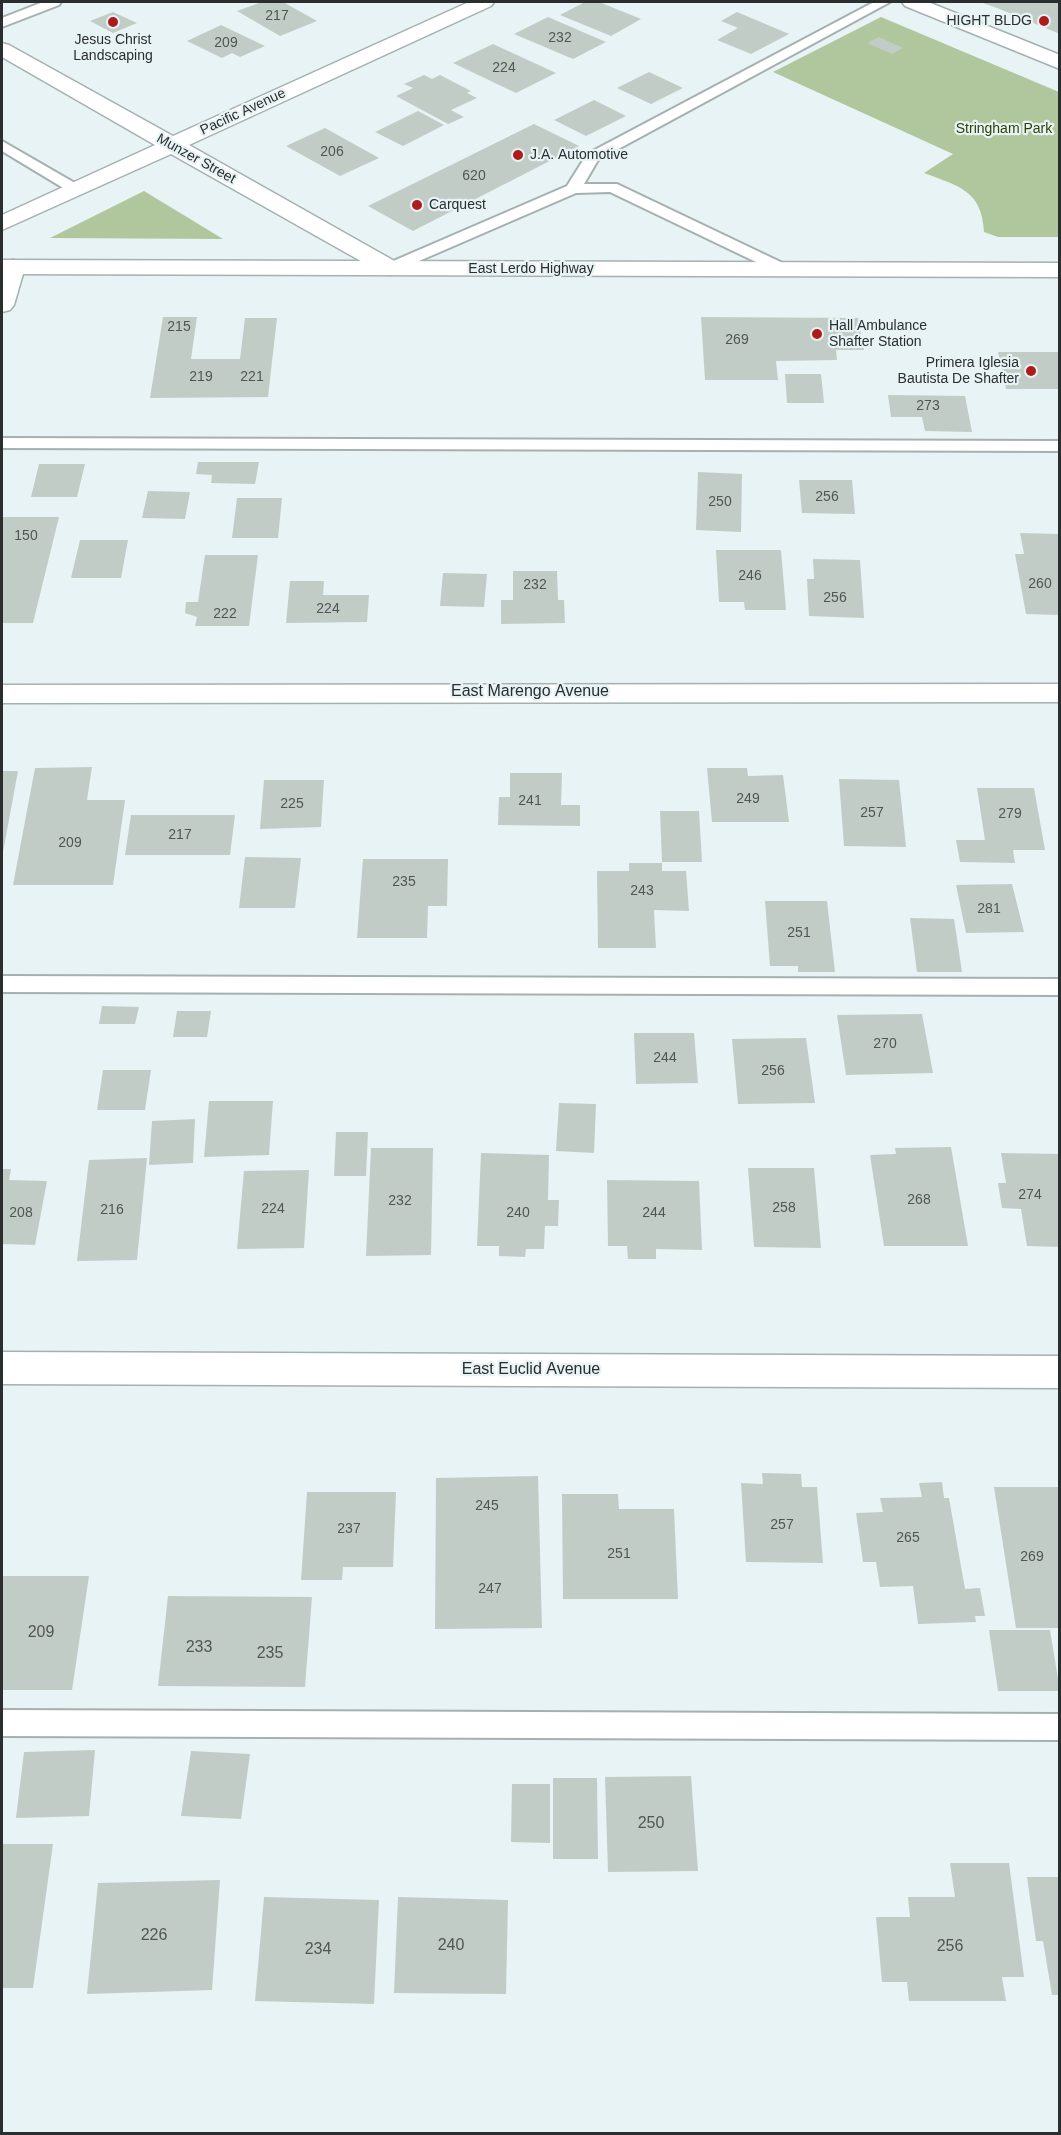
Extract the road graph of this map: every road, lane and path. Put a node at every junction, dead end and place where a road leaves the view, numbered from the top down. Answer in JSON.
{"nodes":[{"id":1,"x":54,"y":2,"type":"edge"},
{"id":2,"x":484,"y":2,"type":"edge"},
{"id":3,"x":883,"y":2,"type":"edge"},
{"id":4,"x":912,"y":2,"type":"edge"},
{"id":5,"x":2,"y":23,"type":"edge"},
{"id":6,"x":2,"y":49,"type":"edge"},
{"id":7,"x":1059,"y":63,"type":"edge"},
{"id":8,"x":2,"y":145,"type":"edge"},
{"id":9,"x":172,"y":145,"type":"junction"},
{"id":10,"x":75,"y":189,"type":"junction"},
{"id":11,"x":573,"y":189,"type":"junction"},
{"id":12,"x":2,"y":223,"type":"edge"},
{"id":13,"x":7,"y":267,"type":"edge"},
{"id":14,"x":390,"y":268,"type":"junction"},
{"id":15,"x":786,"y":270,"type":"junction"},
{"id":16,"x":1059,"y":270,"type":"edge"},
{"id":17,"x":2,"y":305,"type":"edge"},
{"id":18,"x":2,"y":443,"type":"edge"},
{"id":19,"x":1059,"y":446,"type":"edge"},
{"id":20,"x":1059,"y":693,"type":"edge"},
{"id":21,"x":2,"y":694,"type":"edge"},
{"id":22,"x":2,"y":984,"type":"edge"},
{"id":23,"x":1059,"y":987,"type":"edge"},
{"id":24,"x":2,"y":1368,"type":"edge"},
{"id":25,"x":1059,"y":1372,"type":"edge"},
{"id":26,"x":2,"y":1723,"type":"edge"},
{"id":27,"x":1059,"y":1727,"type":"edge"}],
"edges":[{"from":1,"to":5,"type":"lane"},
{"from":2,"to":9,"type":"street","name":"Pacific Avenue"},
{"from":3,"to":11,"type":"lane"},
{"from":4,"to":7,"type":"street"},
{"from":6,"to":9,"type":"street","name":"Munzer Street"},
{"from":8,"to":10,"type":"lane"},
{"from":9,"to":10,"type":"street","name":"Pacific Avenue"},
{"from":9,"to":14,"type":"street","name":"Munzer Street"},
{"from":10,"to":12,"type":"street","name":"Pacific Avenue"},
{"from":11,"to":14,"type":"lane"},
{"from":11,"to":15,"type":"lane"},
{"from":13,"to":14,"type":"street","name":"East Lerdo Highway"},
{"from":13,"to":17,"type":"street"},
{"from":14,"to":15,"type":"street","name":"East Lerdo Highway"},
{"from":15,"to":16,"type":"street","name":"East Lerdo Highway"},
{"from":18,"to":19,"type":"lane"},
{"from":20,"to":21,"type":"street","name":"East Marengo Avenue"},
{"from":22,"to":23,"type":"lane"},
{"from":24,"to":25,"type":"street","name":"East Euclid Avenue"},
{"from":26,"to":27,"type":"lane"}]}
